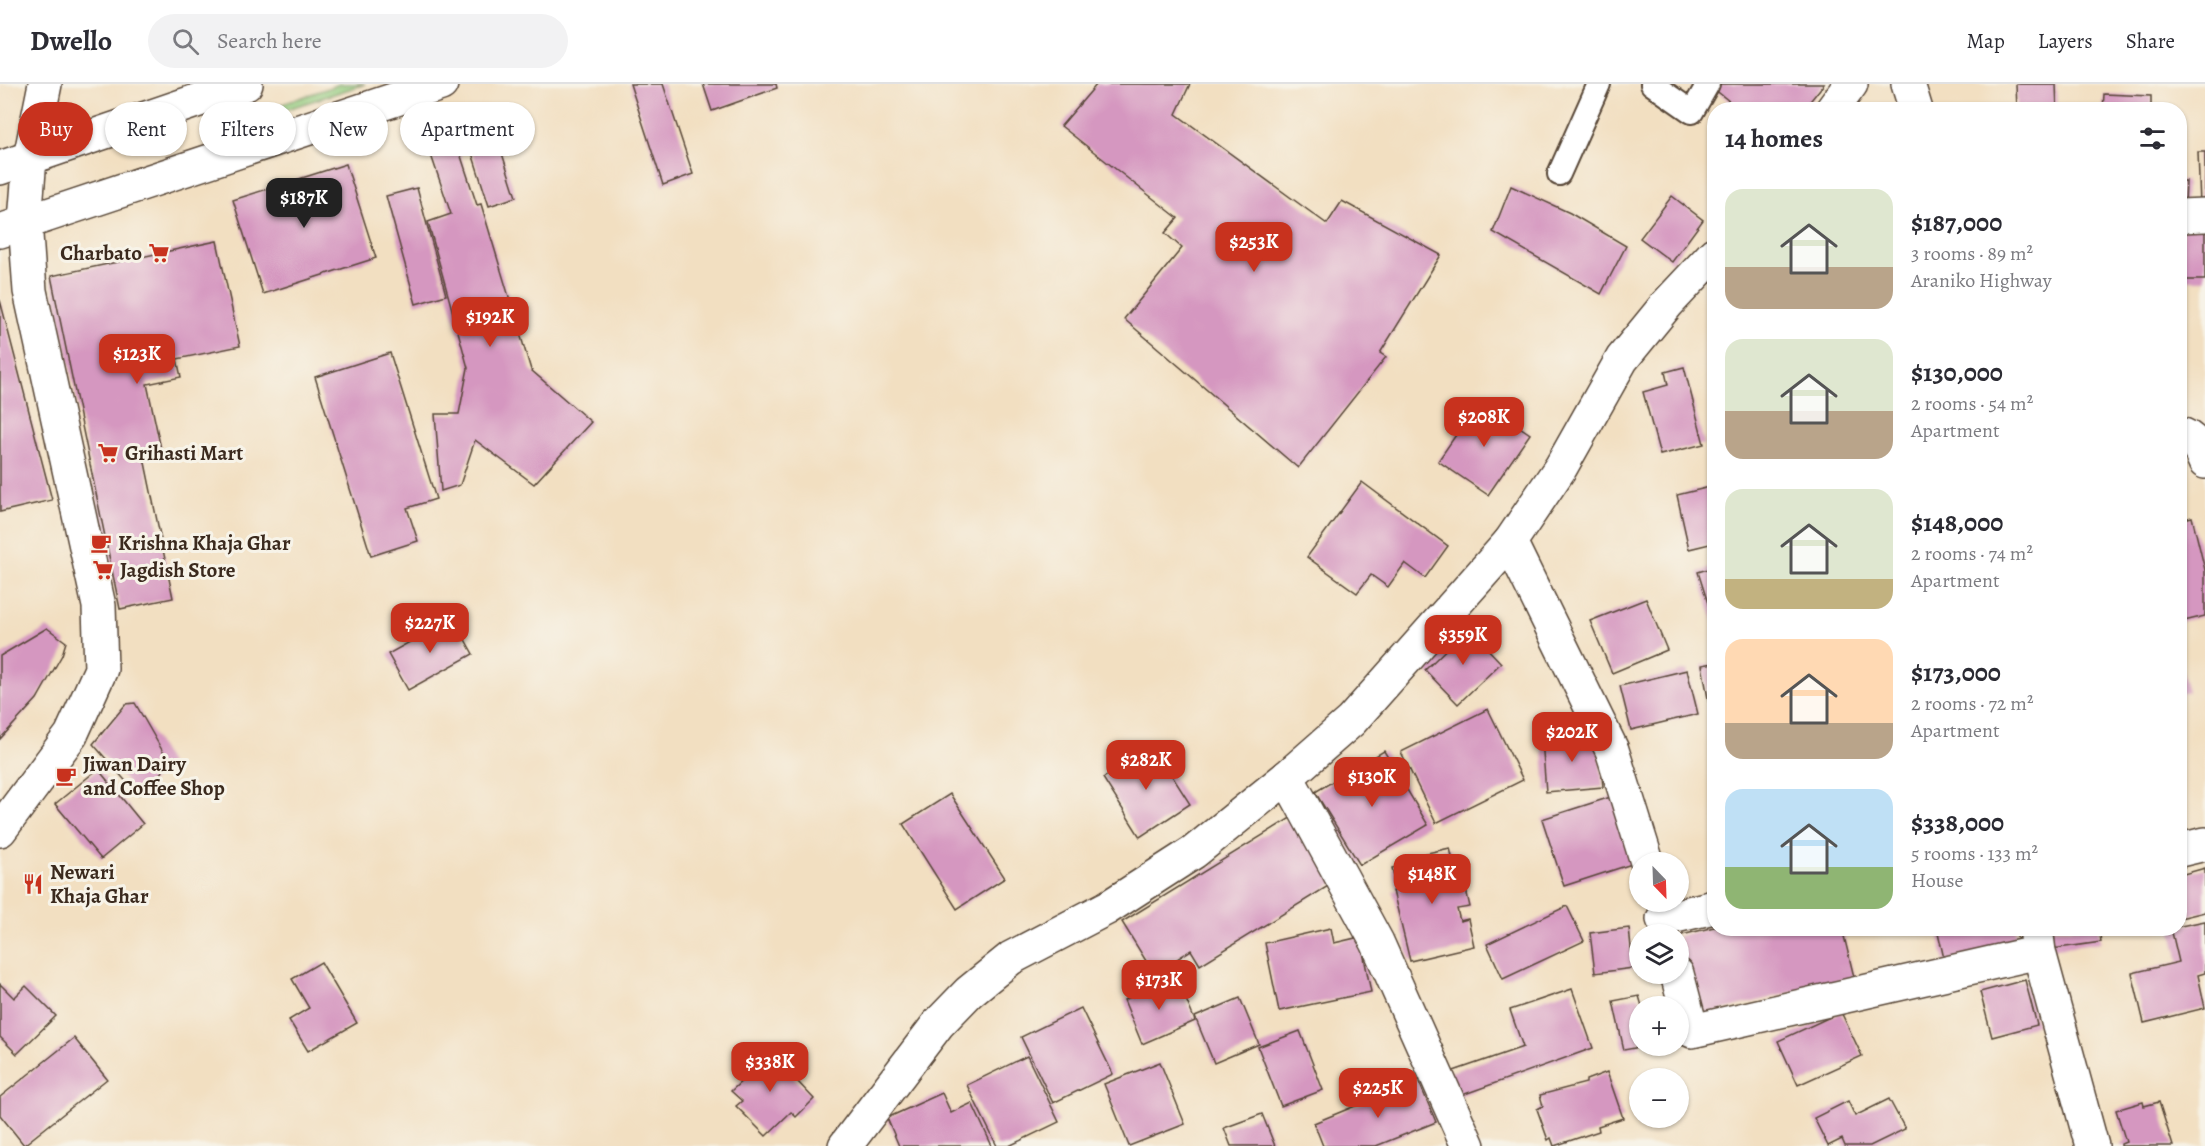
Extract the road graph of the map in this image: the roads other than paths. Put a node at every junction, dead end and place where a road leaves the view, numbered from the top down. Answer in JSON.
{"nodes":[{"id":1,"x":45,"y":84,"type":"edge"},
{"id":2,"x":246,"y":84,"type":"edge"},
{"id":3,"x":441,"y":84,"type":"edge"},
{"id":4,"x":1599,"y":84,"type":"edge"},
{"id":5,"x":1652,"y":84,"type":"edge"},
{"id":6,"x":1708,"y":84,"type":"edge"},
{"id":7,"x":1851,"y":84,"type":"edge"},
{"id":8,"x":1908,"y":84,"type":"edge"},
{"id":9,"x":1838,"y":102,"type":"edge"},
{"id":10,"x":1914,"y":102,"type":"edge"},
{"id":11,"x":15,"y":163,"type":"edge"},
{"id":12,"x":1559,"y":174,"type":"dead end"},
{"id":13,"x":2205,"y":215,"type":"edge"},
{"id":14,"x":2187,"y":216,"type":"edge"},
{"id":15,"x":13,"y":226,"type":"edge"},
{"id":16,"x":1707,"y":262,"type":"edge"},
{"id":17,"x":2187,"y":435,"type":"edge"},
{"id":18,"x":2205,"y":462,"type":"edge"},
{"id":19,"x":1510,"y":542,"type":"junction"},
{"id":20,"x":1287,"y":777,"type":"junction"},
{"id":21,"x":0,"y":830,"type":"edge"},
{"id":22,"x":2205,"y":844,"type":"edge"},
{"id":23,"x":2187,"y":848,"type":"edge"},
{"id":24,"x":1644,"y":852,"type":"edge"},
{"id":25,"x":1707,"y":909,"type":"edge"},
{"id":26,"x":1663,"y":918,"type":"edge"},
{"id":27,"x":2038,"y":940,"type":"edge"},
{"id":28,"x":1680,"y":984,"type":"edge"},
{"id":29,"x":845,"y":1146,"type":"edge"},
{"id":30,"x":1468,"y":1146,"type":"edge"},
{"id":31,"x":2092,"y":1146,"type":"edge"}],
"edges":[{"from":1,"to":11,"type":"main road"},
{"from":2,"to":11,"type":"main road"},
{"from":3,"to":15,"type":"main road"},
{"from":4,"to":12,"type":"lane"},
{"from":5,"to":6,"type":"lane"},
{"from":7,"to":9,"type":"main road"},
{"from":8,"to":10,"type":"main road"},
{"from":11,"to":15,"type":"main road"},
{"from":13,"to":14,"type":"main road"},
{"from":15,"to":21,"type":"main road"},
{"from":16,"to":19,"type":"main road"},
{"from":17,"to":18,"type":"main road"},
{"from":19,"to":20,"type":"main road"},
{"from":19,"to":24,"type":"main road"},
{"from":20,"to":29,"type":"main road"},
{"from":20,"to":30,"type":"main road"},
{"from":22,"to":23,"type":"main road"},
{"from":25,"to":26,"type":"main road"},
{"from":27,"to":28,"type":"main road"},
{"from":27,"to":31,"type":"main road"}]}
